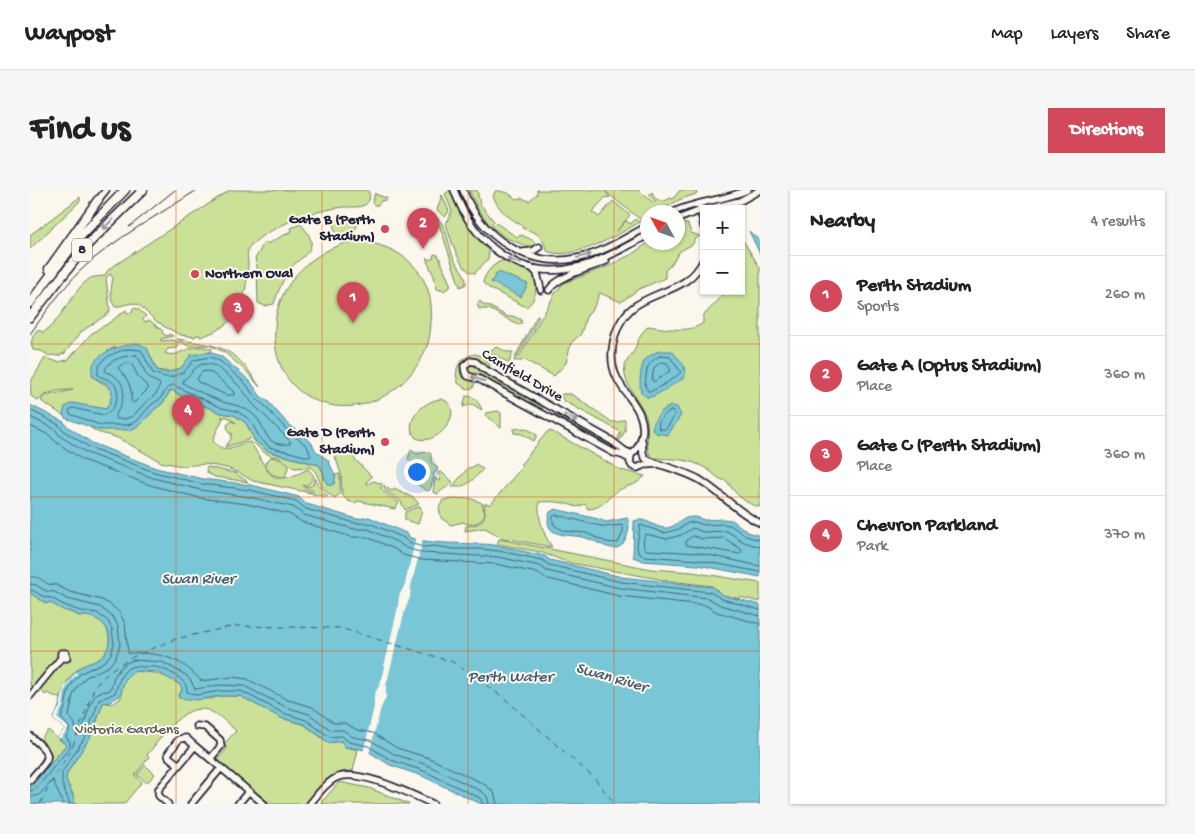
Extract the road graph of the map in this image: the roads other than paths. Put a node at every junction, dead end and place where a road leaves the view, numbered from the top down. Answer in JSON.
{"nodes":[{"id":1,"x":106,"y":190,"type":"edge"},
{"id":2,"x":125,"y":190,"type":"edge"},
{"id":3,"x":143,"y":190,"type":"edge"},
{"id":4,"x":454,"y":190,"type":"edge"},
{"id":5,"x":463,"y":190,"type":"edge"},
{"id":6,"x":746,"y":190,"type":"edge"},
{"id":7,"x":760,"y":190,"type":"edge"},
{"id":8,"x":98,"y":200,"type":"joint"},
{"id":9,"x":703,"y":202,"type":"junction"},
{"id":10,"x":703,"y":205,"type":"edge"},
{"id":11,"x":722,"y":205,"type":"edge"},
{"id":12,"x":685,"y":208,"type":"edge"},
{"id":13,"x":700,"y":211,"type":"edge"},
{"id":14,"x":685,"y":216,"type":"edge"},
{"id":15,"x":640,"y":230,"type":"edge"},
{"id":16,"x":640,"y":241,"type":"edge"},
{"id":17,"x":640,"y":241,"type":"edge"},
{"id":18,"x":539,"y":247,"type":"dead end"},
{"id":19,"x":521,"y":253,"type":"junction"},
{"id":20,"x":700,"y":266,"type":"edge"},
{"id":21,"x":531,"y":267,"type":"junction"},
{"id":22,"x":541,"y":290,"type":"dead end"},
{"id":23,"x":549,"y":290,"type":"dead end"},
{"id":24,"x":30,"y":298,"type":"edge"},
{"id":25,"x":30,"y":303,"type":"edge"},
{"id":26,"x":30,"y":317,"type":"edge"},
{"id":27,"x":641,"y":438,"type":"junction"},
{"id":28,"x":633,"y":455,"type":"junction"},
{"id":29,"x":644,"y":459,"type":"junction"},
{"id":30,"x":760,"y":523,"type":"edge"},
{"id":31,"x":61,"y":658,"type":"dead end"},
{"id":32,"x":30,"y":696,"type":"edge"},
{"id":33,"x":197,"y":726,"type":"dead end"},
{"id":34,"x":32,"y":741,"type":"edge"},
{"id":35,"x":195,"y":746,"type":"junction"},
{"id":36,"x":210,"y":759,"type":"junction"},
{"id":37,"x":179,"y":765,"type":"junction"},
{"id":38,"x":221,"y":768,"type":"junction"},
{"id":39,"x":30,"y":780,"type":"edge"},
{"id":40,"x":249,"y":791,"type":"junction"},
{"id":41,"x":168,"y":804,"type":"edge"},
{"id":42,"x":191,"y":804,"type":"edge"},
{"id":43,"x":238,"y":804,"type":"edge"},
{"id":44,"x":264,"y":804,"type":"edge"},
{"id":45,"x":310,"y":804,"type":"edge"},
{"id":46,"x":433,"y":804,"type":"edge"}],
"edges":[{"from":1,"to":8,"type":"street"},
{"from":2,"to":25,"type":"highway","number":"8"},
{"from":3,"to":26,"type":"highway","number":"8","one_way":true},
{"from":21,"to":4,"type":"street","one_way":true},
{"from":5,"to":19,"type":"street"},
{"from":6,"to":9,"type":"street"},
{"from":7,"to":11,"type":"street"},
{"from":8,"to":24,"type":"highway"},
{"from":9,"to":10,"type":"street"},
{"from":9,"to":12,"type":"street"},
{"from":13,"to":14,"type":"street"},
{"from":19,"to":15,"type":"street","one_way":true},
{"from":16,"to":21,"type":"street"},
{"from":17,"to":23,"type":"street"},
{"from":18,"to":19,"type":"street"},
{"from":20,"to":27,"type":"street"},
{"from":21,"to":22,"type":"street"},
{"from":27,"to":28,"type":"street"},
{"from":27,"to":29,"type":"street"},
{"from":28,"to":28,"type":"street","name":"Camfield Drive","one_way":true},
{"from":28,"to":29,"type":"street"},
{"from":28,"to":29,"type":"street"},
{"from":29,"to":30,"type":"street"},
{"from":31,"to":32,"type":"street"},
{"from":33,"to":36,"type":"street"},
{"from":34,"to":39,"type":"street"},
{"from":35,"to":36,"type":"street"},
{"from":35,"to":37,"type":"street"},
{"from":35,"to":37,"type":"street"},
{"from":36,"to":38,"type":"street"},
{"from":37,"to":41,"type":"street"},
{"from":38,"to":40,"type":"street"},
{"from":38,"to":42,"type":"street"},
{"from":40,"to":43,"type":"street"},
{"from":40,"to":44,"type":"street"},
{"from":45,"to":46,"type":"street"}]}
